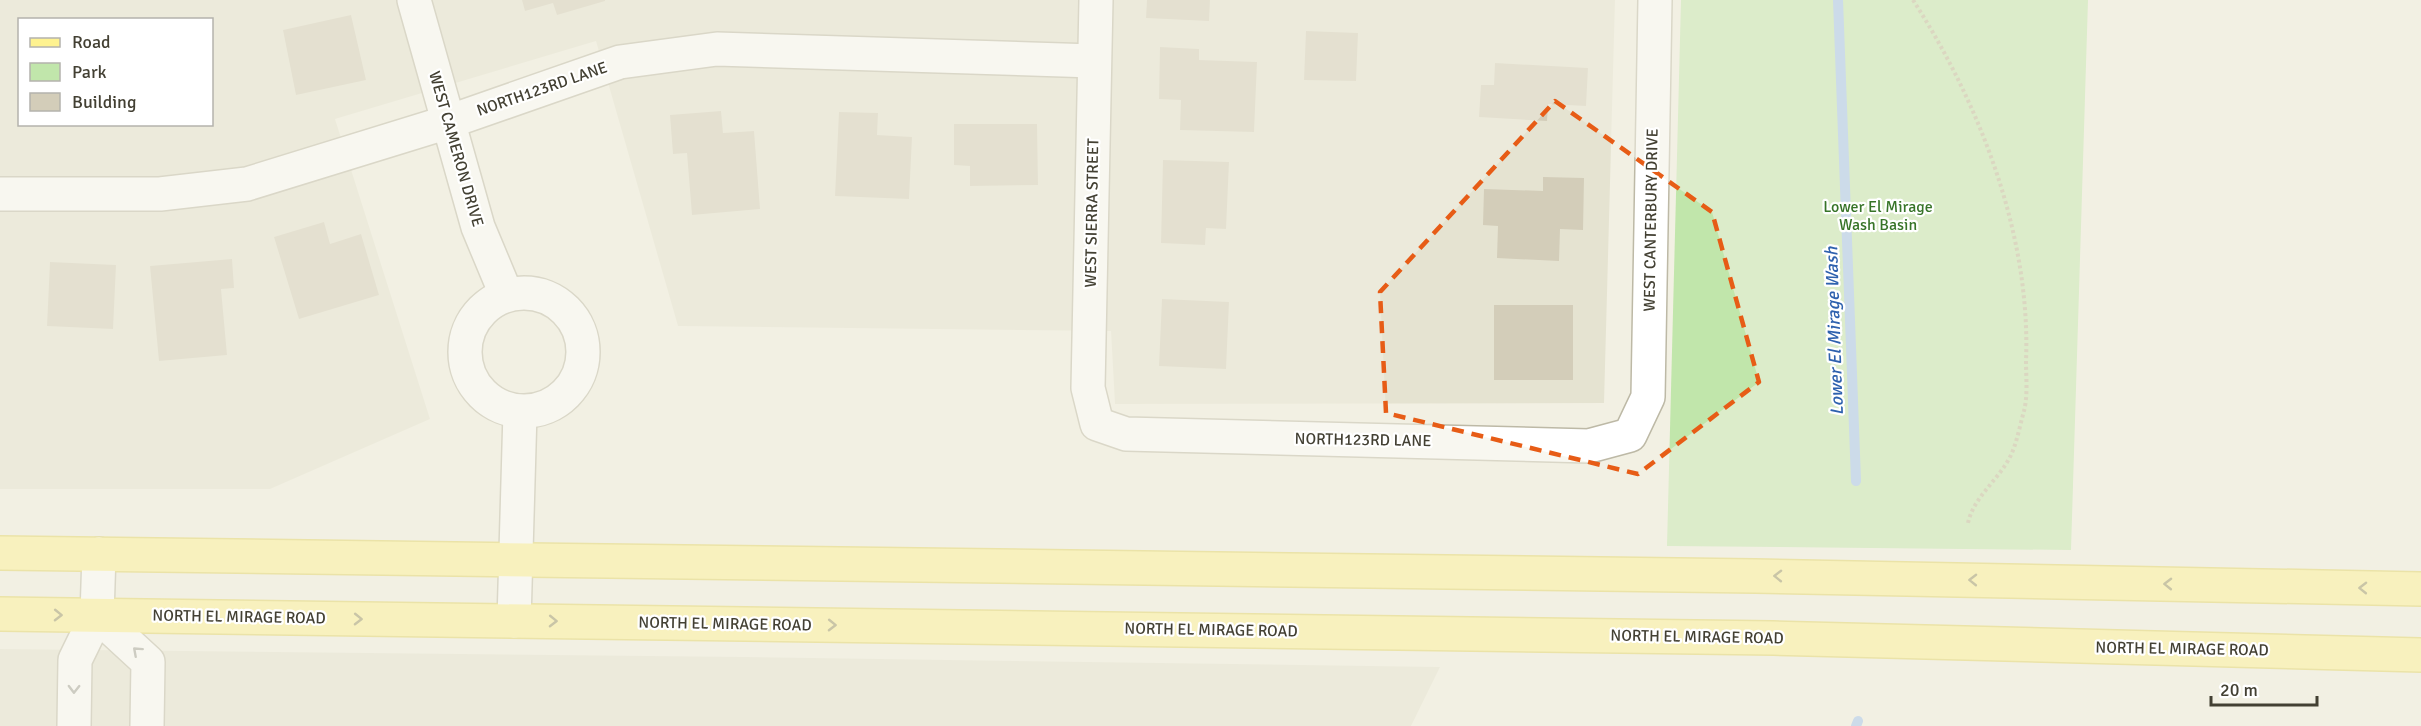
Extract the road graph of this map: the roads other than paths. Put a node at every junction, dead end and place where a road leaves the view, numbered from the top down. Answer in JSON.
{"nodes":[{"id":1,"x":414,"y":0,"type":"edge"},
{"id":2,"x":1096,"y":0,"type":"edge"},
{"id":3,"x":1655,"y":0,"type":"edge"},
{"id":4,"x":1094,"y":62,"type":"junction"},
{"id":5,"x":448,"y":122,"type":"junction"},
{"id":6,"x":0,"y":194,"type":"edge"},
{"id":7,"x":506,"y":294,"type":"junction"},
{"id":8,"x":520,"y":412,"type":"junction"},
{"id":9,"x":1097,"y":424,"type":"joint"},
{"id":10,"x":1630,"y":435,"type":"joint"},
{"id":11,"x":0,"y":553,"type":"edge"},
{"id":12,"x":99,"y":554,"type":"junction"},
{"id":13,"x":516,"y":559,"type":"junction"},
{"id":14,"x":2421,"y":589,"type":"edge"},
{"id":15,"x":0,"y":614,"type":"edge"},
{"id":16,"x":97,"y":615,"type":"junction"},
{"id":17,"x":514,"y":621,"type":"junction"},
{"id":18,"x":2421,"y":655,"type":"edge"},
{"id":19,"x":74,"y":726,"type":"edge"},
{"id":20,"x":147,"y":726,"type":"edge"}],
"edges":[{"from":1,"to":5,"type":"street","name":"WEST CAMERON DRIVE"},
{"from":2,"to":4,"type":"street","name":"WEST SIERRA STREET"},
{"from":3,"to":10,"type":"street","name":"WEST CANTERBURY DRIVE"},
{"from":4,"to":5,"type":"street","name":"NORTH123RD LANE"},
{"from":4,"to":9,"type":"street","name":"WEST SIERRA STREET"},
{"from":5,"to":6,"type":"street","name":"NORTH123RD LANE"},
{"from":5,"to":7,"type":"street","name":"WEST CAMERON DRIVE"},
{"from":7,"to":8,"type":"street"},
{"from":7,"to":8,"type":"street"},
{"from":8,"to":13,"type":"street"},
{"from":9,"to":10,"type":"street","name":"NORTH123RD LANE"},
{"from":11,"to":12,"type":"main road"},
{"from":12,"to":13,"type":"main road"},
{"from":12,"to":16,"type":"street"},
{"from":14,"to":13,"type":"main road","one_way":true},
{"from":13,"to":17,"type":"street"},
{"from":15,"to":16,"type":"main road","name":"NORTH EL MIRAGE ROAD","one_way":true},
{"from":16,"to":17,"type":"main road","name":"NORTH EL MIRAGE ROAD","one_way":true},
{"from":16,"to":19,"type":"street","one_way":true},
{"from":20,"to":16,"type":"street","one_way":true},
{"from":17,"to":18,"type":"main road","name":"NORTH EL MIRAGE ROAD","one_way":true}]}
